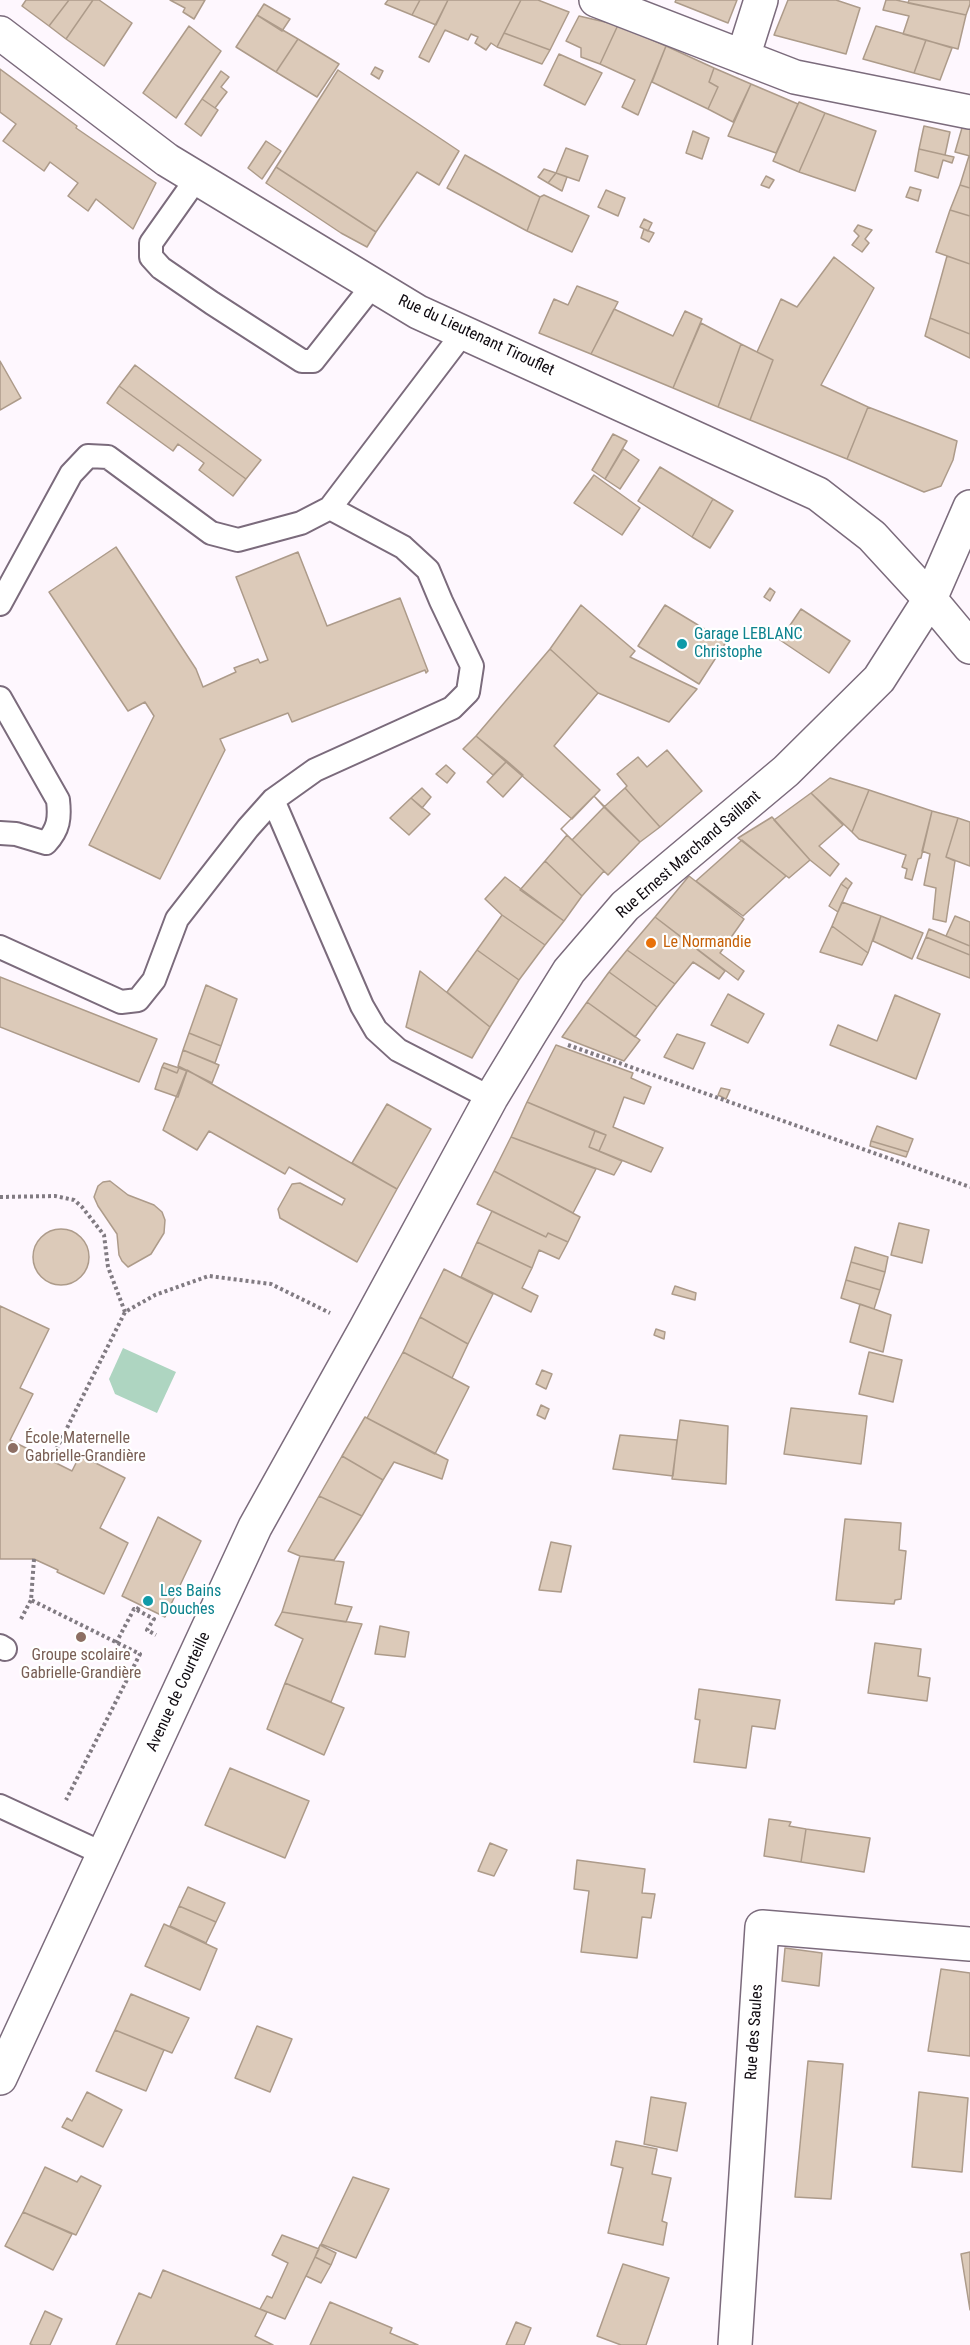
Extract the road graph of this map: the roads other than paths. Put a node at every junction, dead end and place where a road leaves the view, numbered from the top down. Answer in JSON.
{"nodes":[{"id":1,"x":596,"y":0,"type":"edge"},
{"id":2,"x":761,"y":0,"type":"edge"},
{"id":3,"x":0,"y":33,"type":"edge"},
{"id":4,"x":743,"y":57,"type":"junction"},
{"id":5,"x":970,"y":112,"type":"edge"},
{"id":6,"x":197,"y":178,"type":"junction"},
{"id":7,"x":373,"y":285,"type":"junction"},
{"id":8,"x":463,"y":333,"type":"junction"},
{"id":9,"x":970,"y":507,"type":"edge"},
{"id":10,"x":330,"y":508,"type":"junction"},
{"id":11,"x":930,"y":599,"type":"junction"},
{"id":12,"x":0,"y":604,"type":"edge"},
{"id":13,"x":970,"y":647,"type":"edge"},
{"id":14,"x":0,"y":698,"type":"edge"},
{"id":15,"x":273,"y":800,"type":"junction"},
{"id":16,"x":0,"y":833,"type":"edge"},
{"id":17,"x":0,"y":947,"type":"edge"},
{"id":18,"x":491,"y":1098,"type":"junction"},
{"id":19,"x":370,"y":1321,"type":"joint"},
{"id":20,"x":0,"y":1806,"type":"edge"},
{"id":21,"x":104,"y":1854,"type":"junction"},
{"id":22,"x":970,"y":1944,"type":"edge"},
{"id":23,"x":0,"y":2078,"type":"edge"},
{"id":24,"x":735,"y":2345,"type":"edge"}],
"edges":[{"from":1,"to":4,"type":"street"},
{"from":2,"to":4,"type":"street"},
{"from":3,"to":6,"type":"street","name":"Rue du Lieutenant Tirouflet"},
{"from":4,"to":5,"type":"street"},
{"from":6,"to":7,"type":"street","name":"Rue du Lieutenant Tirouflet"},
{"from":6,"to":7,"type":"lane"},
{"from":7,"to":8,"type":"street","name":"Rue du Lieutenant Tirouflet"},
{"from":8,"to":10,"type":"lane"},
{"from":8,"to":11,"type":"street","name":"Rue du Lieutenant Tirouflet"},
{"from":9,"to":11,"type":"street","name":"Rue Ernest Marchand Saillant"},
{"from":10,"to":12,"type":"lane"},
{"from":10,"to":15,"type":"lane"},
{"from":11,"to":13,"type":"street","name":"Rue du Lieutenant Tirouflet"},
{"from":11,"to":18,"type":"street","name":"Rue Ernest Marchand Saillant"},
{"from":14,"to":16,"type":"lane"},
{"from":15,"to":17,"type":"lane"},
{"from":15,"to":18,"type":"lane"},
{"from":18,"to":19,"type":"street","name":"Rue Ernest Marchand Saillant"},
{"from":19,"to":21,"type":"street","name":"Avenue de Courteille"},
{"from":20,"to":21,"type":"lane"},
{"from":21,"to":23,"type":"street","name":"Avenue de Courteille"},
{"from":22,"to":24,"type":"street","name":"Rue des Saules"}]}
